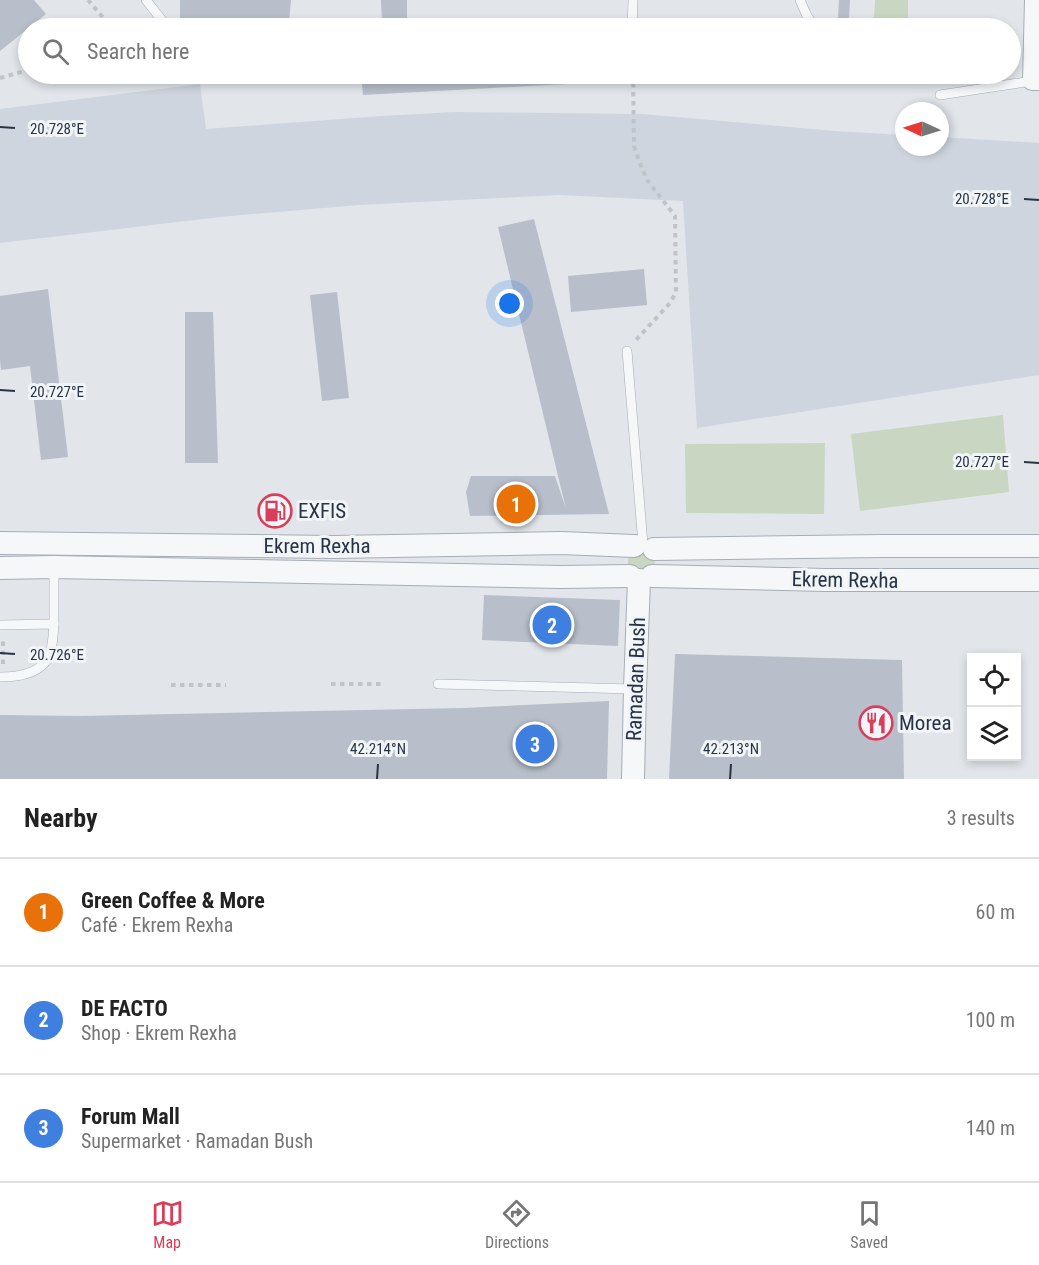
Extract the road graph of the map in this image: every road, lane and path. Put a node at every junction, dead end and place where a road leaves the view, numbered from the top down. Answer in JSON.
{"nodes":[{"id":1,"x":88,"y":0,"type":"edge"},
{"id":2,"x":146,"y":0,"type":"edge"},
{"id":3,"x":633,"y":0,"type":"edge"},
{"id":4,"x":800,"y":0,"type":"edge"},
{"id":5,"x":1034,"y":0,"type":"edge"},
{"id":6,"x":103,"y":18,"type":"edge"},
{"id":7,"x":160,"y":18,"type":"edge"},
{"id":8,"x":632,"y":18,"type":"edge"},
{"id":9,"x":808,"y":18,"type":"edge"},
{"id":10,"x":18,"y":73,"type":"edge"},
{"id":11,"x":0,"y":78,"type":"edge"},
{"id":12,"x":1036,"y":81,"type":"edge"},
{"id":13,"x":1021,"y":83,"type":"edge"},
{"id":14,"x":633,"y":84,"type":"edge"},
{"id":15,"x":1015,"y":84,"type":"edge"},
{"id":16,"x":940,"y":95,"type":"dead end"},
{"id":17,"x":627,"y":351,"type":"joint"},
{"id":18,"x":0,"y":543,"type":"edge"},
{"id":19,"x":644,"y":546,"type":"junction"},
{"id":20,"x":1039,"y":546,"type":"edge"},
{"id":21,"x":54,"y":567,"type":"junction"},
{"id":22,"x":0,"y":568,"type":"edge"},
{"id":23,"x":640,"y":577,"type":"junction"},
{"id":24,"x":1039,"y":580,"type":"edge"},
{"id":25,"x":54,"y":624,"type":"junction"},
{"id":26,"x":2,"y":625,"type":"edge"},
{"id":27,"x":2,"y":677,"type":"edge"},
{"id":28,"x":331,"y":684,"type":"dead end"},
{"id":29,"x":384,"y":684,"type":"dead end"},
{"id":30,"x":438,"y":684,"type":"dead end"},
{"id":31,"x":171,"y":685,"type":"dead end"},
{"id":32,"x":226,"y":685,"type":"dead end"},
{"id":33,"x":635,"y":689,"type":"junction"},
{"id":34,"x":633,"y":779,"type":"edge"}],
"edges":[{"from":1,"to":6,"type":"path"},
{"from":2,"to":7,"type":"lane"},
{"from":3,"to":8,"type":"lane"},
{"from":4,"to":9,"type":"lane"},
{"from":5,"to":12,"type":"street"},
{"from":10,"to":11,"type":"path"},
{"from":12,"to":13,"type":"lane"},
{"from":14,"to":17,"type":"path"},
{"from":15,"to":16,"type":"lane"},
{"from":17,"to":19,"type":"lane"},
{"from":18,"to":19,"type":"street","name":"Ekrem Rexha"},
{"from":19,"to":20,"type":"street","name":"Ekrem Rexha"},
{"from":19,"to":23,"type":"street"},
{"from":19,"to":23,"type":"street"},
{"from":21,"to":22,"type":"street","name":"Ekrem Rexha"},
{"from":21,"to":23,"type":"street","name":"Ekrem Rexha"},
{"from":21,"to":25,"type":"lane"},
{"from":23,"to":24,"type":"street","name":"Ekrem Rexha"},
{"from":23,"to":33,"type":"street","name":"Ramadan Bush"},
{"from":25,"to":26,"type":"lane"},
{"from":25,"to":27,"type":"lane"},
{"from":26,"to":27,"type":"path"},
{"from":28,"to":29,"type":"path"},
{"from":30,"to":33,"type":"lane"},
{"from":31,"to":32,"type":"path"},
{"from":33,"to":34,"type":"street","name":"Ramadan Bush"}]}
